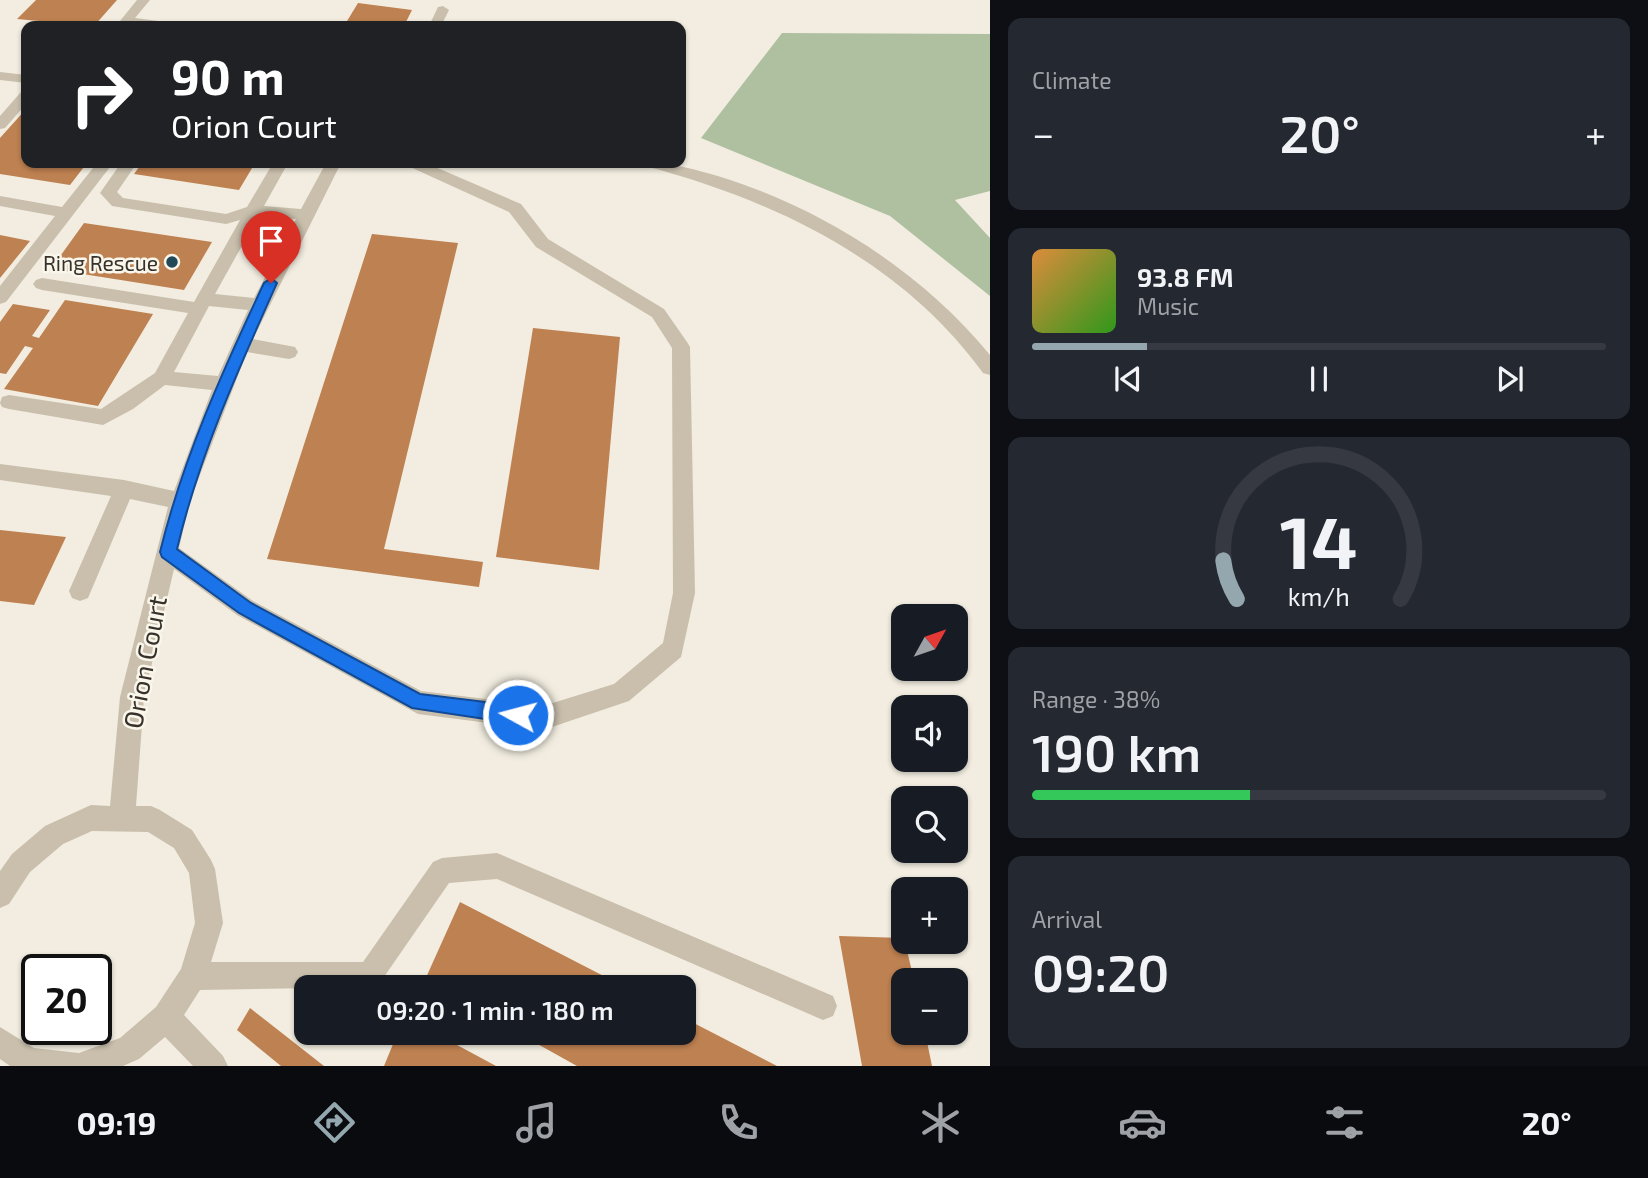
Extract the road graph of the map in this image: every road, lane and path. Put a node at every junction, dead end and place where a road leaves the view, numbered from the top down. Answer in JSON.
{"nodes":[{"id":1,"x":144,"y":0,"type":"edge"},
{"id":2,"x":443,"y":10,"type":"dead end"},
{"id":3,"x":126,"y":21,"type":"edge"},
{"id":4,"x":438,"y":21,"type":"edge"},
{"id":5,"x":0,"y":76,"type":"edge"},
{"id":6,"x":21,"y":78,"type":"edge"},
{"id":7,"x":21,"y":103,"type":"edge"},
{"id":8,"x":0,"y":125,"type":"edge"},
{"id":9,"x":101,"y":168,"type":"edge"},
{"id":10,"x":126,"y":168,"type":"edge"},
{"id":11,"x":277,"y":168,"type":"edge"},
{"id":12,"x":330,"y":168,"type":"edge"},
{"id":13,"x":426,"y":168,"type":"edge"},
{"id":14,"x":672,"y":168,"type":"edge"},
{"id":15,"x":0,"y":201,"type":"edge"},
{"id":16,"x":253,"y":211,"type":"junction"},
{"id":17,"x":66,"y":213,"type":"junction"},
{"id":18,"x":305,"y":214,"type":"junction"},
{"id":19,"x":42,"y":284,"type":"dead end"},
{"id":20,"x":0,"y":298,"type":"edge"},
{"id":21,"x":201,"y":304,"type":"junction"},
{"id":22,"x":260,"y":305,"type":"junction"},
{"id":23,"x":242,"y":344,"type":"junction"},
{"id":24,"x":289,"y":352,"type":"dead end"},
{"id":25,"x":990,"y":368,"type":"edge"},
{"id":26,"x":162,"y":378,"type":"junction"},
{"id":27,"x":224,"y":384,"type":"junction"},
{"id":28,"x":9,"y":401,"type":"dead end"},
{"id":29,"x":0,"y":472,"type":"edge"},
{"id":30,"x":124,"y":489,"type":"junction"},
{"id":31,"x":180,"y":501,"type":"junction"},
{"id":32,"x":168,"y":552,"type":"junction"},
{"id":33,"x":80,"y":591,"type":"dead end"},
{"id":34,"x":122,"y":818,"type":"junction"},
{"id":35,"x":10,"y":862,"type":"edge"},
{"id":36,"x":0,"y":895,"type":"edge"},
{"id":37,"x":193,"y":976,"type":"junction"},
{"id":38,"x":823,"y":1006,"type":"dead end"},
{"id":39,"x":166,"y":1017,"type":"junction"},
{"id":40,"x":0,"y":1041,"type":"edge"},
{"id":41,"x":74,"y":1066,"type":"edge"},
{"id":42,"x":84,"y":1066,"type":"edge"},
{"id":43,"x":214,"y":1066,"type":"edge"}],
"edges":[{"from":1,"to":3,"type":"street"},
{"from":2,"to":4,"type":"street"},
{"from":5,"to":6,"type":"street"},
{"from":7,"to":8,"type":"street"},
{"from":9,"to":17,"type":"street"},
{"from":10,"to":16,"type":"street"},
{"from":11,"to":16,"type":"street"},
{"from":12,"to":18,"type":"street","name":"Orion Court"},
{"from":13,"to":32,"type":"street"},
{"from":14,"to":25,"type":"street"},
{"from":15,"to":17,"type":"street"},
{"from":16,"to":18,"type":"street"},
{"from":16,"to":21,"type":"street"},
{"from":17,"to":20,"type":"street"},
{"from":18,"to":22,"type":"street","name":"Orion Court"},
{"from":19,"to":21,"type":"street"},
{"from":21,"to":22,"type":"street"},
{"from":21,"to":26,"type":"street"},
{"from":22,"to":23,"type":"street","name":"Orion Court"},
{"from":23,"to":24,"type":"street"},
{"from":23,"to":27,"type":"street","name":"Orion Court"},
{"from":26,"to":27,"type":"street"},
{"from":26,"to":28,"type":"street"},
{"from":27,"to":31,"type":"street","name":"Orion Court"},
{"from":29,"to":30,"type":"street"},
{"from":30,"to":31,"type":"street"},
{"from":30,"to":33,"type":"street"},
{"from":31,"to":32,"type":"street","name":"Orion Court"},
{"from":32,"to":34,"type":"street","name":"Orion Court"},
{"from":34,"to":35,"type":"street"},
{"from":34,"to":37,"type":"street"},
{"from":35,"to":36,"type":"street"},
{"from":37,"to":38,"type":"street"},
{"from":37,"to":39,"type":"street"},
{"from":39,"to":42,"type":"street"},
{"from":39,"to":43,"type":"street"},
{"from":40,"to":41,"type":"street"}]}
